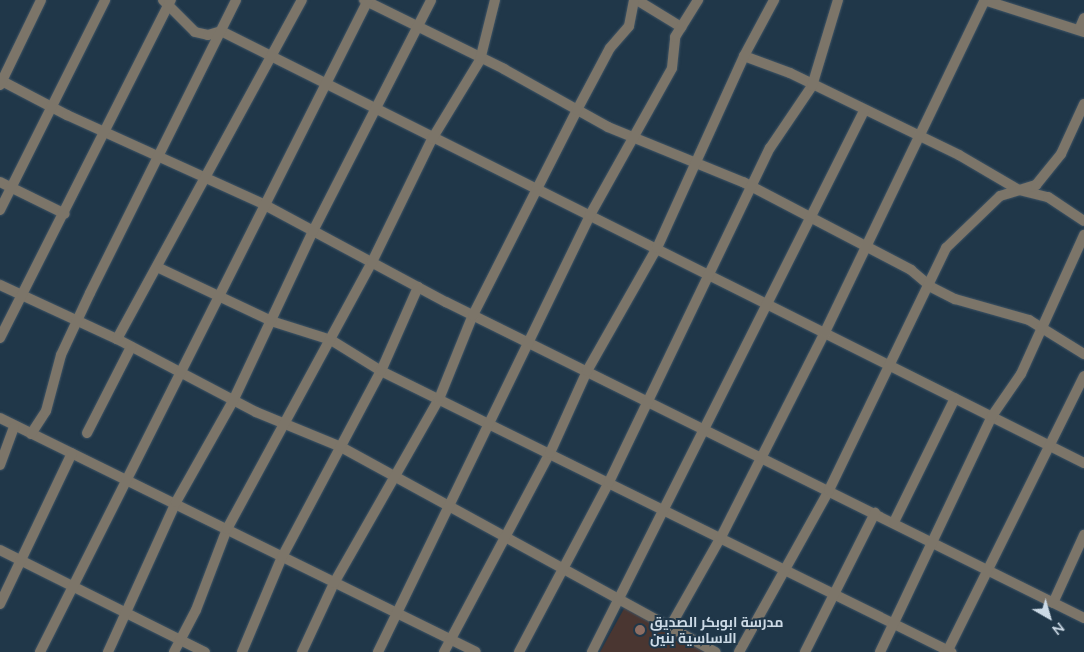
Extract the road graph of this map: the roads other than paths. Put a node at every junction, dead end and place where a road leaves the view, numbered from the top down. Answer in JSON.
{"nodes":[{"id":1,"x":41,"y":0,"type":"edge"},
{"id":2,"x":105,"y":0,"type":"edge"},
{"id":3,"x":236,"y":0,"type":"edge"},
{"id":4,"x":302,"y":0,"type":"edge"},
{"id":5,"x":366,"y":0,"type":"edge"},
{"id":6,"x":431,"y":0,"type":"edge"},
{"id":7,"x":495,"y":0,"type":"edge"},
{"id":8,"x":636,"y":0,"type":"edge"},
{"id":9,"x":698,"y":0,"type":"edge"},
{"id":10,"x":774,"y":0,"type":"edge"},
{"id":11,"x":838,"y":0,"type":"edge"},
{"id":12,"x":985,"y":0,"type":"edge"},
{"id":13,"x":168,"y":1,"type":"edge"},
{"id":14,"x":1084,"y":18,"type":"edge"},
{"id":15,"x":681,"y":27,"type":"junction"},
{"id":16,"x":417,"y":28,"type":"junction"},
{"id":17,"x":221,"y":31,"type":"junction"},
{"id":18,"x":1082,"y":31,"type":"edge"},
{"id":19,"x":744,"y":56,"type":"junction"},
{"id":20,"x":273,"y":58,"type":"junction"},
{"id":21,"x":480,"y":60,"type":"junction"},
{"id":22,"x":1,"y":83,"type":"edge"},
{"id":23,"x":323,"y":84,"type":"junction"},
{"id":24,"x":812,"y":86,"type":"junction"},
{"id":25,"x":1084,"y":104,"type":"edge"},
{"id":26,"x":50,"y":106,"type":"junction"},
{"id":27,"x":577,"y":110,"type":"junction"},
{"id":28,"x":375,"y":111,"type":"junction"},
{"id":29,"x":864,"y":111,"type":"junction"},
{"id":30,"x":108,"y":131,"type":"junction"},
{"id":31,"x":632,"y":137,"type":"junction"},
{"id":32,"x":920,"y":137,"type":"junction"},
{"id":33,"x":432,"y":139,"type":"junction"},
{"id":34,"x":159,"y":155,"type":"junction"},
{"id":35,"x":694,"y":162,"type":"junction"},
{"id":36,"x":206,"y":179,"type":"junction"},
{"id":37,"x":0,"y":182,"type":"edge"},
{"id":38,"x":11,"y":187,"type":"junction"},
{"id":39,"x":754,"y":188,"type":"junction"},
{"id":40,"x":538,"y":190,"type":"junction"},
{"id":41,"x":1019,"y":190,"type":"junction"},
{"id":42,"x":263,"y":204,"type":"junction"},
{"id":43,"x":0,"y":210,"type":"edge"},
{"id":44,"x":65,"y":214,"type":"junction"},
{"id":45,"x":590,"y":214,"type":"junction"},
{"id":46,"x":810,"y":219,"type":"junction"},
{"id":47,"x":1084,"y":221,"type":"edge"},
{"id":48,"x":313,"y":231,"type":"junction"},
{"id":49,"x":1084,"y":235,"type":"edge"},
{"id":50,"x":657,"y":248,"type":"junction"},
{"id":51,"x":864,"y":248,"type":"junction"},
{"id":52,"x":372,"y":262,"type":"junction"},
{"id":53,"x":157,"y":267,"type":"junction"},
{"id":54,"x":710,"y":274,"type":"junction"},
{"id":55,"x":0,"y":285,"type":"edge"},
{"id":56,"x":418,"y":287,"type":"junction"},
{"id":57,"x":931,"y":287,"type":"junction"},
{"id":58,"x":218,"y":296,"type":"junction"},
{"id":59,"x":23,"y":297,"type":"junction"},
{"id":60,"x":766,"y":303,"type":"junction"},
{"id":61,"x":472,"y":315,"type":"junction"},
{"id":62,"x":77,"y":320,"type":"junction"},
{"id":63,"x":271,"y":321,"type":"junction"},
{"id":64,"x":1042,"y":330,"type":"junction"},
{"id":65,"x":825,"y":332,"type":"junction"},
{"id":66,"x":0,"y":338,"type":"edge"},
{"id":67,"x":117,"y":339,"type":"junction"},
{"id":68,"x":331,"y":340,"type":"junction"},
{"id":69,"x":530,"y":343,"type":"junction"},
{"id":70,"x":131,"y":347,"type":"junction"},
{"id":71,"x":1084,"y":354,"type":"edge"},
{"id":72,"x":891,"y":366,"type":"junction"},
{"id":73,"x":381,"y":371,"type":"junction"},
{"id":74,"x":587,"y":371,"type":"junction"},
{"id":75,"x":180,"y":374,"type":"junction"},
{"id":76,"x":1084,"y":376,"type":"edge"},
{"id":77,"x":955,"y":398,"type":"junction"},
{"id":78,"x":439,"y":399,"type":"junction"},
{"id":79,"x":646,"y":400,"type":"junction"},
{"id":80,"x":233,"y":401,"type":"junction"},
{"id":81,"x":992,"y":416,"type":"junction"},
{"id":82,"x":0,"y":418,"type":"edge"},
{"id":83,"x":489,"y":423,"type":"junction"},
{"id":84,"x":286,"y":424,"type":"junction"},
{"id":85,"x":14,"y":426,"type":"junction"},
{"id":86,"x":704,"y":428,"type":"junction"},
{"id":87,"x":88,"y":433,"type":"dead end"},
{"id":88,"x":31,"y":434,"type":"junction"},
{"id":89,"x":1049,"y":445,"type":"junction"},
{"id":90,"x":341,"y":447,"type":"junction"},
{"id":91,"x":72,"y":453,"type":"junction"},
{"id":92,"x":550,"y":453,"type":"junction"},
{"id":93,"x":761,"y":456,"type":"junction"},
{"id":94,"x":1084,"y":463,"type":"edge"},
{"id":95,"x":0,"y":464,"type":"edge"},
{"id":96,"x":126,"y":478,"type":"junction"},
{"id":97,"x":395,"y":478,"type":"junction"},
{"id":98,"x":609,"y":482,"type":"junction"},
{"id":99,"x":829,"y":490,"type":"junction"},
{"id":100,"x":176,"y":502,"type":"junction"},
{"id":101,"x":449,"y":508,"type":"junction"},
{"id":102,"x":662,"y":508,"type":"junction"},
{"id":103,"x":875,"y":513,"type":"junction"},
{"id":104,"x":894,"y":522,"type":"junction"},
{"id":105,"x":227,"y":529,"type":"junction"},
{"id":106,"x":1084,"y":535,"type":"edge"},
{"id":107,"x":503,"y":537,"type":"junction"},
{"id":108,"x":721,"y":537,"type":"junction"},
{"id":109,"x":932,"y":542,"type":"junction"},
{"id":110,"x":0,"y":550,"type":"edge"},
{"id":111,"x":282,"y":556,"type":"junction"},
{"id":112,"x":22,"y":561,"type":"junction"},
{"id":113,"x":786,"y":569,"type":"junction"},
{"id":114,"x":565,"y":570,"type":"junction"},
{"id":115,"x":989,"y":570,"type":"junction"},
{"id":116,"x":334,"y":583,"type":"junction"},
{"id":117,"x":71,"y":585,"type":"junction"},
{"id":118,"x":832,"y":593,"type":"junction"},
{"id":119,"x":618,"y":599,"type":"junction"},
{"id":120,"x":1053,"y":603,"type":"junction"},
{"id":121,"x":0,"y":604,"type":"edge"},
{"id":122,"x":395,"y":613,"type":"junction"},
{"id":123,"x":128,"y":614,"type":"junction"},
{"id":124,"x":1084,"y":618,"type":"edge"},
{"id":125,"x":893,"y":625,"type":"junction"},
{"id":126,"x":670,"y":627,"type":"junction"},
{"id":127,"x":450,"y":639,"type":"junction"},
{"id":128,"x":180,"y":640,"type":"junction"},
{"id":129,"x":949,"y":651,"type":"edge"},
{"id":130,"x":40,"y":652,"type":"edge"},
{"id":131,"x":108,"y":652,"type":"edge"},
{"id":132,"x":174,"y":652,"type":"edge"},
{"id":133,"x":205,"y":652,"type":"edge"},
{"id":134,"x":242,"y":652,"type":"edge"},
{"id":135,"x":302,"y":652,"type":"edge"},
{"id":136,"x":378,"y":652,"type":"edge"},
{"id":137,"x":444,"y":652,"type":"edge"},
{"id":138,"x":476,"y":652,"type":"edge"},
{"id":139,"x":519,"y":652,"type":"edge"},
{"id":140,"x":592,"y":652,"type":"edge"},
{"id":141,"x":716,"y":652,"type":"edge"},
{"id":142,"x":739,"y":652,"type":"edge"},
{"id":143,"x":804,"y":652,"type":"edge"},
{"id":144,"x":880,"y":652,"type":"edge"}],
"edges":[{"from":1,"to":22,"type":"street"},
{"from":2,"to":26,"type":"street"},
{"from":3,"to":17,"type":"street"},
{"from":4,"to":20,"type":"street"},
{"from":5,"to":16,"type":"street"},
{"from":5,"to":23,"type":"street"},
{"from":6,"to":16,"type":"street"},
{"from":7,"to":21,"type":"street"},
{"from":8,"to":15,"type":"street"},
{"from":8,"to":27,"type":"street"},
{"from":9,"to":15,"type":"street"},
{"from":10,"to":19,"type":"street"},
{"from":11,"to":24,"type":"street"},
{"from":12,"to":18,"type":"street"},
{"from":12,"to":32,"type":"street"},
{"from":13,"to":17,"type":"street"},
{"from":13,"to":30,"type":"street"},
{"from":14,"to":18,"type":"street"},
{"from":15,"to":31,"type":"street"},
{"from":16,"to":21,"type":"street"},
{"from":16,"to":28,"type":"street"},
{"from":17,"to":20,"type":"street"},
{"from":17,"to":34,"type":"street"},
{"from":19,"to":24,"type":"street"},
{"from":19,"to":35,"type":"street"},
{"from":20,"to":23,"type":"street"},
{"from":20,"to":36,"type":"street"},
{"from":21,"to":27,"type":"street"},
{"from":21,"to":33,"type":"street"},
{"from":22,"to":26,"type":"street"},
{"from":23,"to":28,"type":"street"},
{"from":23,"to":42,"type":"street"},
{"from":24,"to":29,"type":"street"},
{"from":24,"to":39,"type":"street"},
{"from":25,"to":41,"type":"street"},
{"from":26,"to":30,"type":"street"},
{"from":26,"to":38,"type":"street"},
{"from":27,"to":31,"type":"street"},
{"from":27,"to":40,"type":"street"},
{"from":28,"to":33,"type":"street"},
{"from":28,"to":48,"type":"street"},
{"from":29,"to":32,"type":"street"},
{"from":29,"to":46,"type":"street"},
{"from":30,"to":34,"type":"street"},
{"from":30,"to":44,"type":"street"},
{"from":31,"to":35,"type":"street"},
{"from":31,"to":45,"type":"street"},
{"from":32,"to":41,"type":"street"},
{"from":32,"to":51,"type":"street"},
{"from":33,"to":40,"type":"street"},
{"from":33,"to":52,"type":"street"},
{"from":34,"to":36,"type":"street"},
{"from":34,"to":62,"type":"street"},
{"from":35,"to":39,"type":"street"},
{"from":35,"to":50,"type":"street"},
{"from":36,"to":42,"type":"street"},
{"from":36,"to":53,"type":"street"},
{"from":37,"to":38,"type":"street"},
{"from":38,"to":43,"type":"street"},
{"from":38,"to":44,"type":"street"},
{"from":39,"to":46,"type":"street"},
{"from":39,"to":54,"type":"street"},
{"from":40,"to":45,"type":"street"},
{"from":40,"to":61,"type":"street"},
{"from":41,"to":47,"type":"street"},
{"from":41,"to":57,"type":"street"},
{"from":42,"to":48,"type":"street"},
{"from":42,"to":58,"type":"street"},
{"from":44,"to":59,"type":"street"},
{"from":45,"to":50,"type":"street"},
{"from":45,"to":69,"type":"street"},
{"from":46,"to":51,"type":"street"},
{"from":46,"to":60,"type":"street"},
{"from":48,"to":52,"type":"street"},
{"from":48,"to":63,"type":"street"},
{"from":49,"to":64,"type":"street"},
{"from":50,"to":54,"type":"street"},
{"from":50,"to":74,"type":"street"},
{"from":51,"to":57,"type":"street"},
{"from":51,"to":65,"type":"street"},
{"from":52,"to":56,"type":"street"},
{"from":52,"to":68,"type":"street"},
{"from":53,"to":58,"type":"street"},
{"from":53,"to":67,"type":"street"},
{"from":54,"to":60,"type":"street"},
{"from":54,"to":79,"type":"street"},
{"from":55,"to":59,"type":"street"},
{"from":56,"to":61,"type":"street"},
{"from":56,"to":73,"type":"street"},
{"from":57,"to":64,"type":"street"},
{"from":57,"to":72,"type":"street"},
{"from":58,"to":63,"type":"street"},
{"from":58,"to":75,"type":"street"},
{"from":59,"to":62,"type":"street"},
{"from":59,"to":66,"type":"street"},
{"from":60,"to":65,"type":"street"},
{"from":60,"to":86,"type":"street"},
{"from":61,"to":69,"type":"street"},
{"from":61,"to":78,"type":"street"},
{"from":62,"to":67,"type":"street"},
{"from":62,"to":88,"type":"street"},
{"from":63,"to":68,"type":"street"},
{"from":63,"to":80,"type":"street"},
{"from":64,"to":71,"type":"street"},
{"from":64,"to":81,"type":"street"},
{"from":65,"to":72,"type":"street"},
{"from":65,"to":93,"type":"street"},
{"from":67,"to":70,"type":"street"},
{"from":68,"to":73,"type":"street"},
{"from":68,"to":84,"type":"street"},
{"from":69,"to":74,"type":"street"},
{"from":69,"to":83,"type":"street"},
{"from":70,"to":75,"type":"street"},
{"from":70,"to":87,"type":"street"},
{"from":72,"to":77,"type":"street"},
{"from":72,"to":99,"type":"street"},
{"from":73,"to":78,"type":"street"},
{"from":73,"to":90,"type":"street"},
{"from":74,"to":79,"type":"street"},
{"from":74,"to":92,"type":"street"},
{"from":75,"to":80,"type":"street"},
{"from":75,"to":96,"type":"street"},
{"from":76,"to":89,"type":"street"},
{"from":77,"to":81,"type":"street"},
{"from":77,"to":104,"type":"street"},
{"from":78,"to":83,"type":"street"},
{"from":78,"to":97,"type":"street"},
{"from":79,"to":86,"type":"street"},
{"from":79,"to":98,"type":"street"},
{"from":80,"to":84,"type":"street"},
{"from":80,"to":100,"type":"street"},
{"from":81,"to":89,"type":"street"},
{"from":81,"to":109,"type":"street"},
{"from":82,"to":85,"type":"street"},
{"from":83,"to":92,"type":"street"},
{"from":83,"to":101,"type":"street"},
{"from":84,"to":90,"type":"street"},
{"from":84,"to":105,"type":"street"},
{"from":85,"to":88,"type":"street"},
{"from":85,"to":95,"type":"street"},
{"from":86,"to":93,"type":"street"},
{"from":86,"to":102,"type":"street"},
{"from":88,"to":91,"type":"street"},
{"from":89,"to":94,"type":"street"},
{"from":89,"to":115,"type":"street"},
{"from":90,"to":97,"type":"street"},
{"from":90,"to":111,"type":"street"},
{"from":91,"to":96,"type":"street"},
{"from":91,"to":112,"type":"street"},
{"from":92,"to":98,"type":"street"},
{"from":92,"to":107,"type":"street"},
{"from":93,"to":99,"type":"street"},
{"from":93,"to":108,"type":"street"},
{"from":96,"to":100,"type":"street"},
{"from":96,"to":117,"type":"street"},
{"from":97,"to":101,"type":"street"},
{"from":97,"to":116,"type":"street"},
{"from":98,"to":102,"type":"street"},
{"from":98,"to":114,"type":"street"},
{"from":99,"to":103,"type":"street"},
{"from":99,"to":113,"type":"street"},
{"from":100,"to":105,"type":"street"},
{"from":100,"to":123,"type":"street"},
{"from":101,"to":107,"type":"street"},
{"from":101,"to":122,"type":"street"},
{"from":102,"to":108,"type":"street"},
{"from":102,"to":119,"type":"street"},
{"from":103,"to":104,"type":"street"},
{"from":103,"to":118,"type":"street"},
{"from":104,"to":109,"type":"street"},
{"from":105,"to":111,"type":"street"},
{"from":105,"to":128,"type":"street"},
{"from":106,"to":120,"type":"street"},
{"from":107,"to":114,"type":"street"},
{"from":107,"to":127,"type":"street"},
{"from":108,"to":113,"type":"street"},
{"from":108,"to":126,"type":"street"},
{"from":109,"to":115,"type":"street"},
{"from":109,"to":125,"type":"street"},
{"from":110,"to":112,"type":"street"},
{"from":111,"to":116,"type":"street"},
{"from":111,"to":134,"type":"street"},
{"from":112,"to":117,"type":"street"},
{"from":112,"to":121,"type":"street"},
{"from":113,"to":118,"type":"street"},
{"from":113,"to":142,"type":"street"},
{"from":114,"to":119,"type":"street"},
{"from":114,"to":139,"type":"street"},
{"from":115,"to":120,"type":"street"},
{"from":115,"to":129,"type":"street"},
{"from":116,"to":122,"type":"street"},
{"from":116,"to":135,"type":"street"},
{"from":117,"to":123,"type":"street"},
{"from":117,"to":130,"type":"street"},
{"from":118,"to":125,"type":"street"},
{"from":118,"to":143,"type":"street"},
{"from":119,"to":126,"type":"street"},
{"from":119,"to":140,"type":"street"},
{"from":120,"to":124,"type":"street"},
{"from":122,"to":127,"type":"street"},
{"from":122,"to":136,"type":"street"},
{"from":123,"to":128,"type":"street"},
{"from":123,"to":131,"type":"street"},
{"from":125,"to":129,"type":"street"},
{"from":125,"to":144,"type":"street"},
{"from":126,"to":141,"type":"street"},
{"from":127,"to":137,"type":"street"},
{"from":127,"to":138,"type":"street"},
{"from":128,"to":132,"type":"street"},
{"from":128,"to":133,"type":"street"}]}
